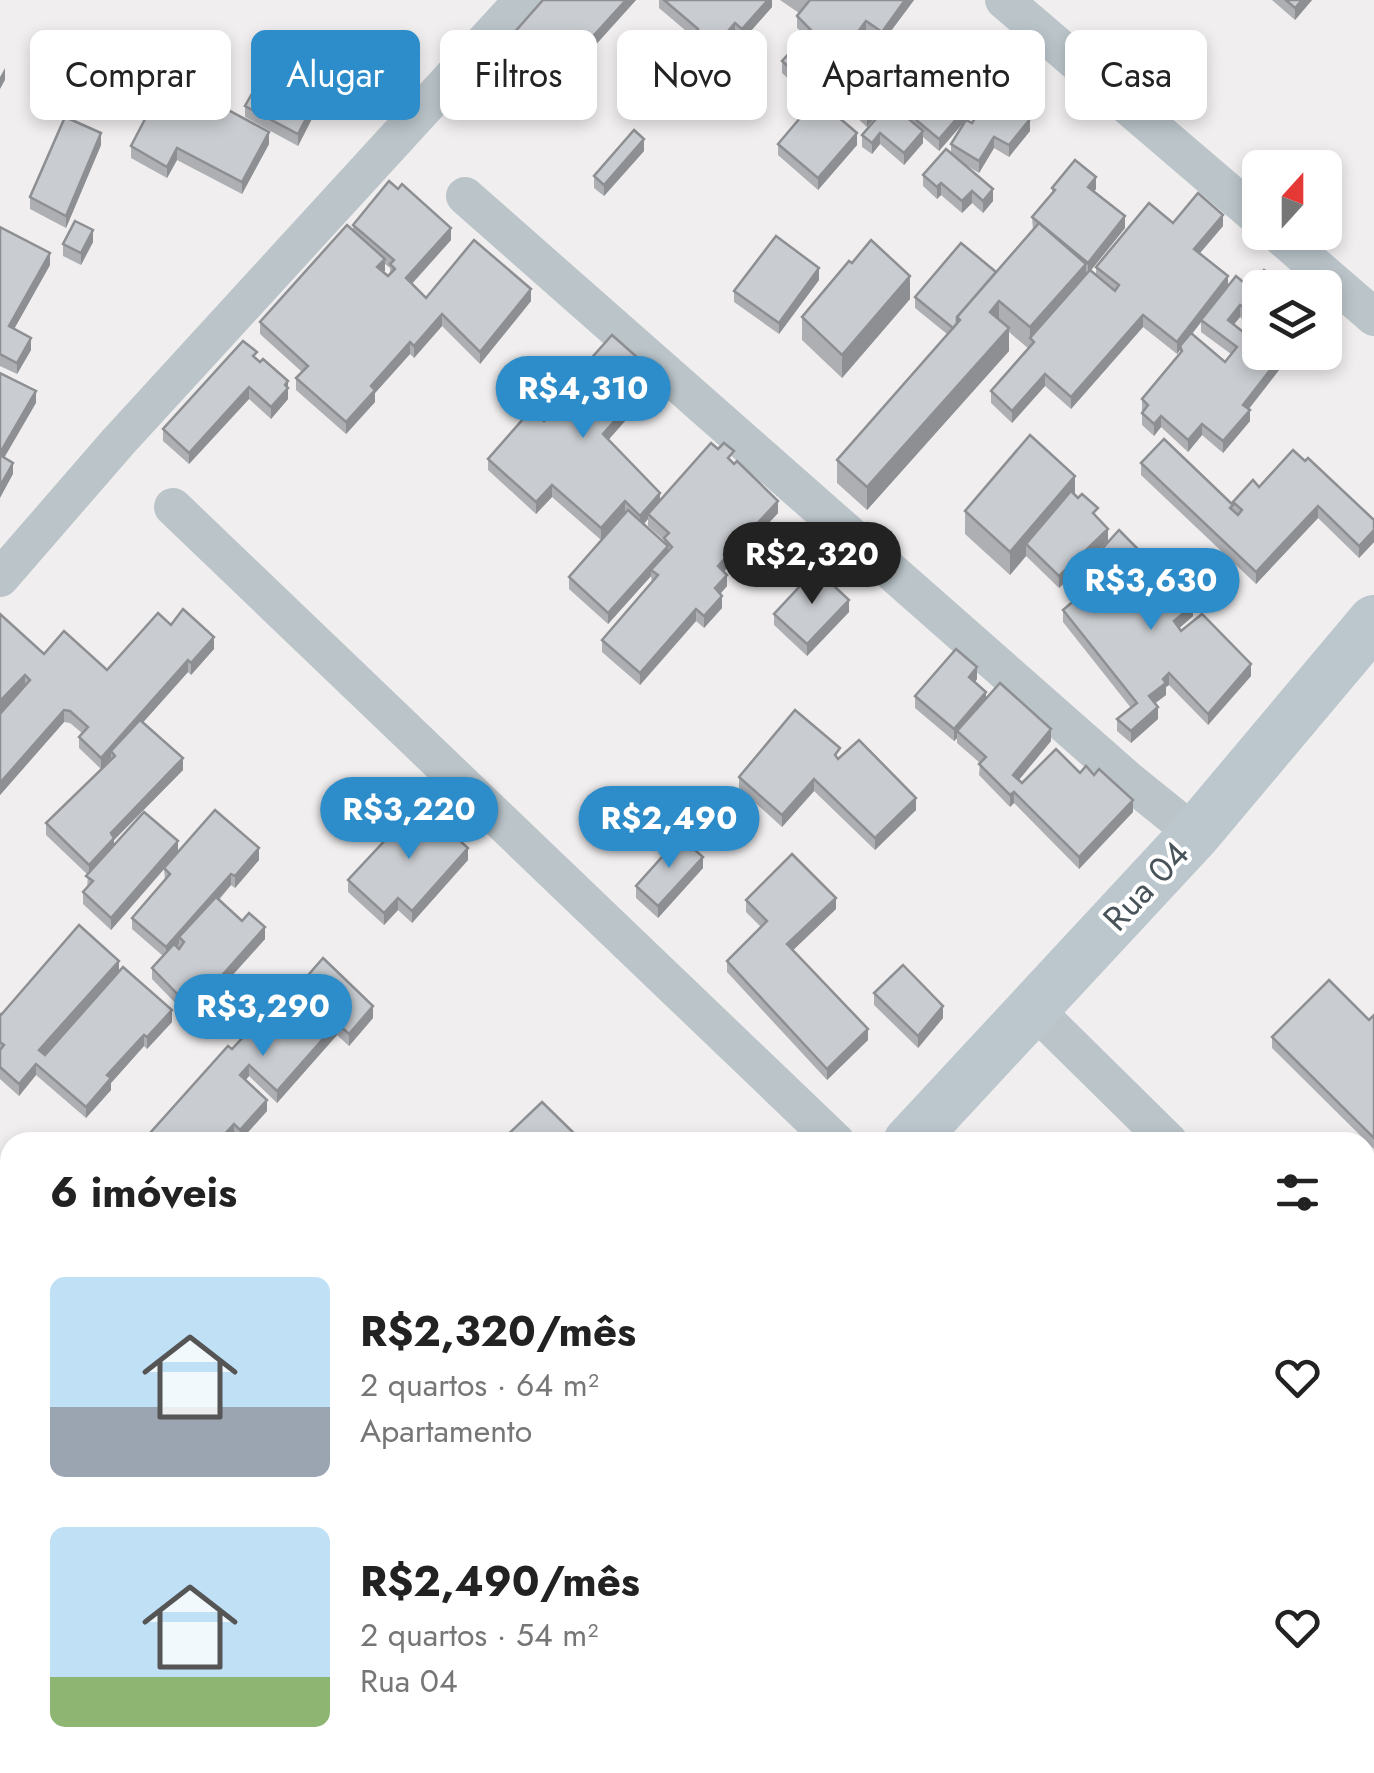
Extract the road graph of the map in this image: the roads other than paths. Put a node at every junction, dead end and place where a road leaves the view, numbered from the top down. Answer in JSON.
{"nodes":[{"id":1,"x":523,"y":0,"type":"edge"},
{"id":2,"x":1004,"y":0,"type":"edge"},
{"id":3,"x":464,"y":196,"type":"dead end"},
{"id":4,"x":1242,"y":204,"type":"edge"},
{"id":5,"x":1297,"y":250,"type":"edge"},
{"id":6,"x":1374,"y":317,"type":"edge"},
{"id":7,"x":173,"y":507,"type":"dead end"},
{"id":8,"x":0,"y":578,"type":"edge"},
{"id":9,"x":1374,"y":621,"type":"edge"},
{"id":10,"x":1195,"y":834,"type":"junction"},
{"id":11,"x":1034,"y":1008,"type":"junction"},
{"id":12,"x":826,"y":1132,"type":"edge"},
{"id":13,"x":918,"y":1132,"type":"edge"},
{"id":14,"x":1159,"y":1132,"type":"edge"}],
"edges":[{"from":1,"to":8,"type":"street"},
{"from":2,"to":4,"type":"street"},
{"from":3,"to":10,"type":"street"},
{"from":5,"to":6,"type":"street"},
{"from":7,"to":12,"type":"street"},
{"from":9,"to":10,"type":"street","name":"Rua 04"},
{"from":10,"to":11,"type":"street","name":"Rua 04"},
{"from":11,"to":13,"type":"street","name":"Rua 04"},
{"from":11,"to":14,"type":"street"}]}
